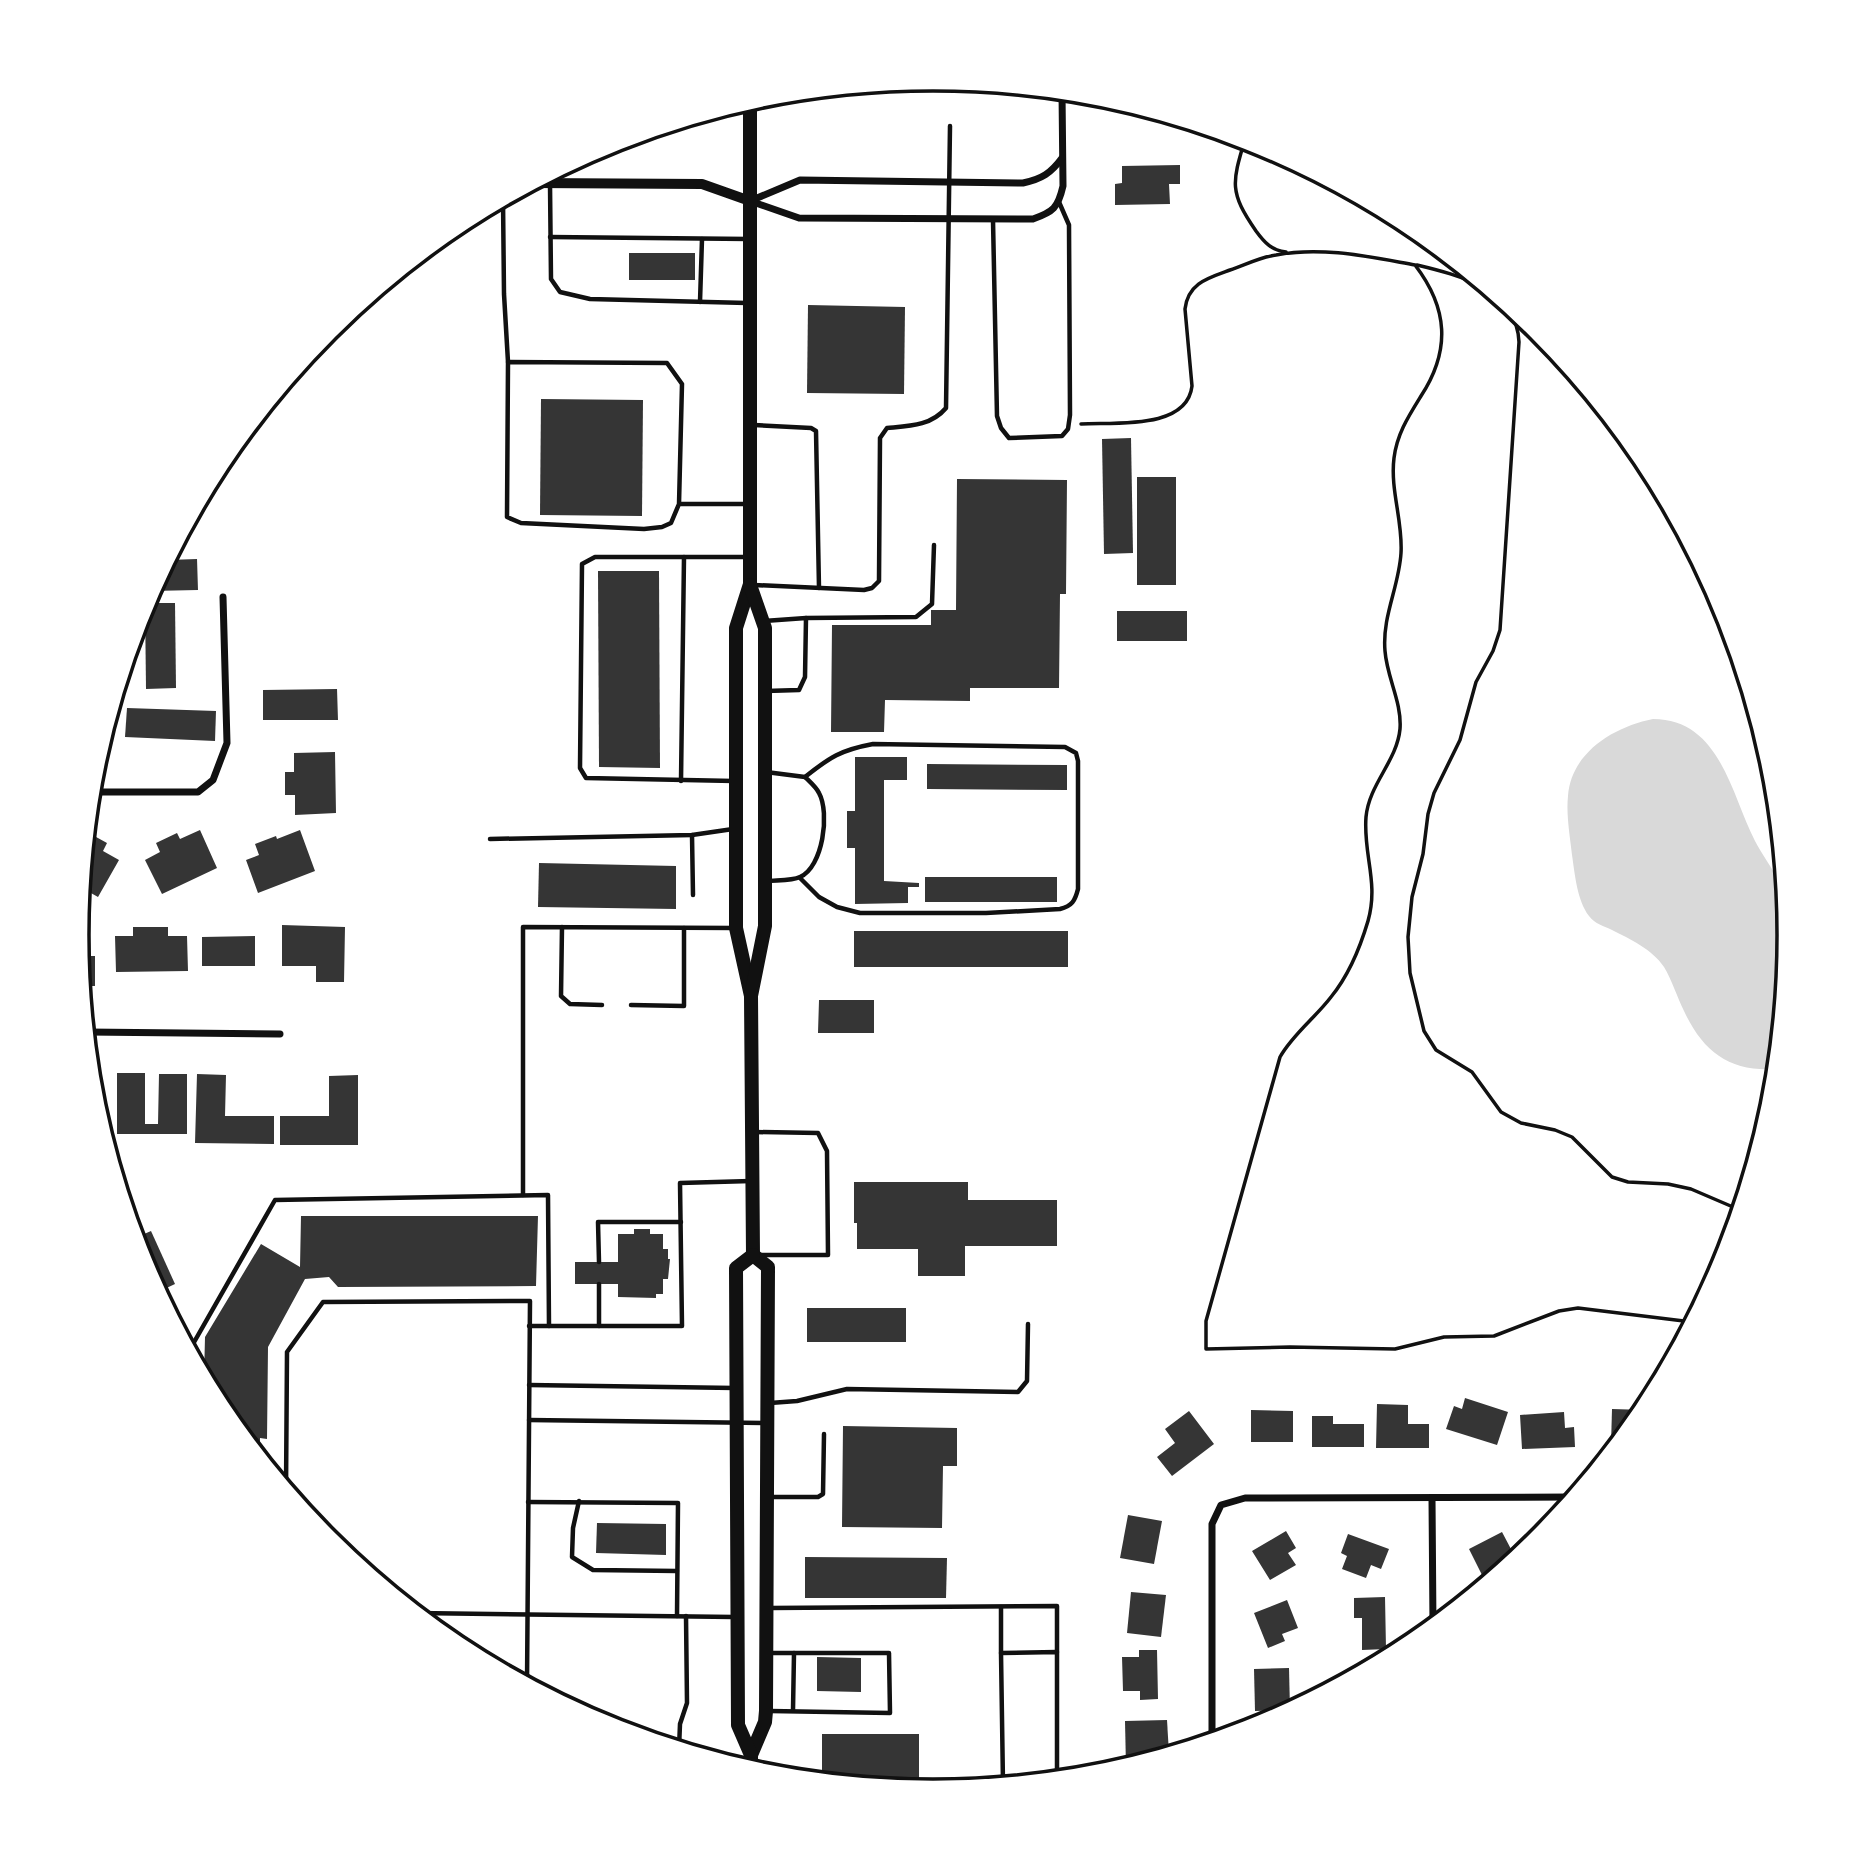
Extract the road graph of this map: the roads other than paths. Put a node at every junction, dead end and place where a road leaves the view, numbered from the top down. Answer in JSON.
{"nodes":[{"id":1,"x":1062,"y":101,"type":"edge"},
{"id":2,"x":750,"y":111,"type":"edge"},
{"id":3,"x":950,"y":126,"type":"dead end"},
{"id":4,"x":1063,"y":158,"type":"junction"},
{"id":5,"x":550,"y":183,"type":"joint"},
{"id":6,"x":950,"y":183,"type":"junction"},
{"id":7,"x":750,"y":201,"type":"junction"},
{"id":8,"x":1059,"y":202,"type":"junction"},
{"id":9,"x":503,"y":209,"type":"edge"},
{"id":10,"x":949,"y":219,"type":"junction"},
{"id":11,"x":993,"y":219,"type":"junction"},
{"id":12,"x":551,"y":237,"type":"junction"},
{"id":13,"x":702,"y":239,"type":"junction"},
{"id":14,"x":750,"y":239,"type":"junction"},
{"id":15,"x":700,"y":302,"type":"junction"},
{"id":16,"x":749,"y":303,"type":"junction"},
{"id":17,"x":508,"y":362,"type":"junction"},
{"id":18,"x":750,"y":425,"type":"junction"},
{"id":19,"x":679,"y":504,"type":"junction"},
{"id":20,"x":750,"y":504,"type":"junction"},
{"id":21,"x":934,"y":545,"type":"dead end"},
{"id":22,"x":684,"y":557,"type":"junction"},
{"id":23,"x":750,"y":557,"type":"junction"},
{"id":24,"x":750,"y":584,"type":"junction"},
{"id":25,"x":819,"y":588,"type":"junction"},
{"id":26,"x":223,"y":597,"type":"dead end"},
{"id":27,"x":806,"y":618,"type":"junction"},
{"id":28,"x":762,"y":621,"type":"junction"},
{"id":29,"x":765,"y":691,"type":"junction"},
{"id":30,"x":765,"y":772,"type":"junction"},
{"id":31,"x":805,"y":776,"type":"junction"},
{"id":32,"x":681,"y":781,"type":"junction"},
{"id":33,"x":736,"y":781,"type":"junction"},
{"id":34,"x":101,"y":792,"type":"edge"},
{"id":35,"x":736,"y":828,"type":"junction"},
{"id":36,"x":692,"y":835,"type":"junction"},
{"id":37,"x":490,"y":839,"type":"dead end"},
{"id":38,"x":800,"y":878,"type":"junction"},
{"id":39,"x":765,"y":881,"type":"junction"},
{"id":40,"x":693,"y":895,"type":"dead end"},
{"id":41,"x":562,"y":927,"type":"junction"},
{"id":42,"x":684,"y":928,"type":"junction"},
{"id":43,"x":736,"y":928,"type":"junction"},
{"id":44,"x":751,"y":996,"type":"junction"},
{"id":45,"x":602,"y":1005,"type":"dead end"},
{"id":46,"x":631,"y":1005,"type":"dead end"},
{"id":47,"x":95,"y":1032,"type":"edge"},
{"id":48,"x":280,"y":1034,"type":"dead end"},
{"id":49,"x":751,"y":1132,"type":"junction"},
{"id":50,"x":751,"y":1181,"type":"junction"},
{"id":51,"x":523,"y":1195,"type":"junction"},
{"id":52,"x":681,"y":1222,"type":"junction"},
{"id":53,"x":752,"y":1255,"type":"junction"},
{"id":54,"x":598,"y":1262,"type":"dead end"},
{"id":55,"x":598,"y":1284,"type":"dead end"},
{"id":56,"x":1028,"y":1324,"type":"dead end"},
{"id":57,"x":529,"y":1326,"type":"junction"},
{"id":58,"x":549,"y":1326,"type":"junction"},
{"id":59,"x":598,"y":1326,"type":"junction"},
{"id":60,"x":194,"y":1342,"type":"edge"},
{"id":61,"x":529,"y":1385,"type":"junction"},
{"id":62,"x":736,"y":1388,"type":"junction"},
{"id":63,"x":766,"y":1404,"type":"junction"},
{"id":64,"x":529,"y":1420,"type":"junction"},
{"id":65,"x":736,"y":1422,"type":"junction"},
{"id":66,"x":766,"y":1423,"type":"junction"},
{"id":67,"x":824,"y":1434,"type":"dead end"},
{"id":68,"x":286,"y":1476,"type":"edge"},
{"id":69,"x":766,"y":1497,"type":"junction"},
{"id":70,"x":1562,"y":1497,"type":"edge"},
{"id":71,"x":1432,"y":1498,"type":"junction"},
{"id":72,"x":579,"y":1501,"type":"junction"},
{"id":73,"x":528,"y":1502,"type":"junction"},
{"id":74,"x":677,"y":1571,"type":"junction"},
{"id":75,"x":1001,"y":1606,"type":"junction"},
{"id":76,"x":766,"y":1608,"type":"junction"},
{"id":77,"x":431,"y":1613,"type":"edge"},
{"id":78,"x":528,"y":1614,"type":"junction"},
{"id":79,"x":1433,"y":1614,"type":"edge"},
{"id":80,"x":677,"y":1616,"type":"junction"},
{"id":81,"x":686,"y":1616,"type":"junction"},
{"id":82,"x":736,"y":1617,"type":"junction"},
{"id":83,"x":1057,"y":1652,"type":"junction"},
{"id":84,"x":766,"y":1653,"type":"junction"},
{"id":85,"x":794,"y":1653,"type":"junction"},
{"id":86,"x":1001,"y":1653,"type":"junction"},
{"id":87,"x":527,"y":1675,"type":"edge"},
{"id":88,"x":793,"y":1710,"type":"junction"},
{"id":89,"x":766,"y":1711,"type":"junction"},
{"id":90,"x":1212,"y":1731,"type":"edge"},
{"id":91,"x":679,"y":1739,"type":"edge"},
{"id":92,"x":751,"y":1755,"type":"junction"},
{"id":93,"x":751,"y":1759,"type":"edge"},
{"id":94,"x":1057,"y":1770,"type":"edge"},
{"id":95,"x":1003,"y":1776,"type":"edge"}],
"edges":[{"from":1,"to":4,"type":"street"},
{"from":2,"to":7,"type":"main road"},
{"from":3,"to":6,"type":"lane"},
{"from":4,"to":6,"type":"street"},
{"from":4,"to":8,"type":"street"},
{"from":5,"to":7,"type":"street"},
{"from":5,"to":12,"type":"lane"},
{"from":6,"to":7,"type":"street"},
{"from":6,"to":10,"type":"lane"},
{"from":7,"to":10,"type":"street"},
{"from":7,"to":14,"type":"main road"},
{"from":8,"to":11,"type":"street"},
{"from":8,"to":11,"type":"lane"},
{"from":9,"to":17,"type":"lane"},
{"from":10,"to":11,"type":"street"},
{"from":10,"to":25,"type":"lane"},
{"from":12,"to":13,"type":"lane"},
{"from":12,"to":15,"type":"lane"},
{"from":13,"to":14,"type":"lane"},
{"from":13,"to":15,"type":"lane"},
{"from":14,"to":16,"type":"main road"},
{"from":15,"to":16,"type":"lane"},
{"from":16,"to":18,"type":"main road"},
{"from":17,"to":19,"type":"lane"},
{"from":17,"to":19,"type":"lane"},
{"from":18,"to":20,"type":"main road"},
{"from":18,"to":25,"type":"lane"},
{"from":19,"to":20,"type":"lane"},
{"from":20,"to":23,"type":"main road"},
{"from":21,"to":27,"type":"lane"},
{"from":22,"to":23,"type":"lane"},
{"from":22,"to":32,"type":"lane"},
{"from":22,"to":32,"type":"lane"},
{"from":23,"to":24,"type":"main road"},
{"from":24,"to":25,"type":"lane"},
{"from":24,"to":28,"type":"main road"},
{"from":24,"to":33,"type":"main road"},
{"from":26,"to":34,"type":"street"},
{"from":27,"to":28,"type":"lane"},
{"from":27,"to":29,"type":"lane"},
{"from":28,"to":29,"type":"main road"},
{"from":29,"to":30,"type":"main road"},
{"from":30,"to":31,"type":"lane"},
{"from":30,"to":39,"type":"main road"},
{"from":31,"to":38,"type":"lane"},
{"from":31,"to":38,"type":"lane"},
{"from":32,"to":33,"type":"lane"},
{"from":33,"to":35,"type":"main road"},
{"from":35,"to":36,"type":"lane"},
{"from":35,"to":43,"type":"main road"},
{"from":36,"to":37,"type":"lane"},
{"from":36,"to":40,"type":"lane"},
{"from":38,"to":39,"type":"lane"},
{"from":39,"to":44,"type":"main road"},
{"from":41,"to":42,"type":"lane"},
{"from":41,"to":45,"type":"lane"},
{"from":41,"to":51,"type":"lane"},
{"from":42,"to":43,"type":"lane"},
{"from":42,"to":46,"type":"lane"},
{"from":43,"to":44,"type":"main road"},
{"from":44,"to":49,"type":"main road"},
{"from":47,"to":48,"type":"street"},
{"from":49,"to":50,"type":"main road"},
{"from":49,"to":53,"type":"lane"},
{"from":50,"to":52,"type":"lane"},
{"from":50,"to":53,"type":"main road"},
{"from":51,"to":58,"type":"lane"},
{"from":51,"to":60,"type":"lane"},
{"from":52,"to":54,"type":"lane"},
{"from":52,"to":59,"type":"lane"},
{"from":53,"to":62,"type":"main road"},
{"from":53,"to":63,"type":"main road"},
{"from":55,"to":59,"type":"lane"},
{"from":56,"to":63,"type":"lane"},
{"from":57,"to":58,"type":"lane"},
{"from":57,"to":61,"type":"lane"},
{"from":57,"to":68,"type":"lane"},
{"from":58,"to":59,"type":"lane"},
{"from":61,"to":62,"type":"lane"},
{"from":61,"to":64,"type":"lane"},
{"from":62,"to":65,"type":"main road"},
{"from":63,"to":66,"type":"main road"},
{"from":64,"to":65,"type":"lane"},
{"from":64,"to":73,"type":"lane"},
{"from":65,"to":66,"type":"lane"},
{"from":65,"to":82,"type":"main road"},
{"from":66,"to":69,"type":"main road"},
{"from":67,"to":69,"type":"lane"},
{"from":69,"to":76,"type":"main road"},
{"from":70,"to":71,"type":"street"},
{"from":71,"to":79,"type":"street"},
{"from":71,"to":90,"type":"street"},
{"from":72,"to":73,"type":"lane"},
{"from":72,"to":74,"type":"lane"},
{"from":72,"to":74,"type":"lane"},
{"from":73,"to":78,"type":"lane"},
{"from":74,"to":80,"type":"lane"},
{"from":75,"to":76,"type":"lane"},
{"from":75,"to":83,"type":"lane"},
{"from":75,"to":86,"type":"lane"},
{"from":76,"to":84,"type":"main road"},
{"from":77,"to":78,"type":"lane"},
{"from":78,"to":80,"type":"lane"},
{"from":78,"to":87,"type":"lane"},
{"from":80,"to":81,"type":"lane"},
{"from":81,"to":82,"type":"lane"},
{"from":81,"to":91,"type":"lane"},
{"from":82,"to":92,"type":"main road"},
{"from":83,"to":86,"type":"lane"},
{"from":83,"to":94,"type":"lane"},
{"from":84,"to":85,"type":"lane"},
{"from":84,"to":89,"type":"main road"},
{"from":85,"to":88,"type":"lane"},
{"from":85,"to":88,"type":"lane"},
{"from":86,"to":95,"type":"lane"},
{"from":88,"to":89,"type":"lane"},
{"from":89,"to":92,"type":"main road"},
{"from":92,"to":93,"type":"main road"}]}
